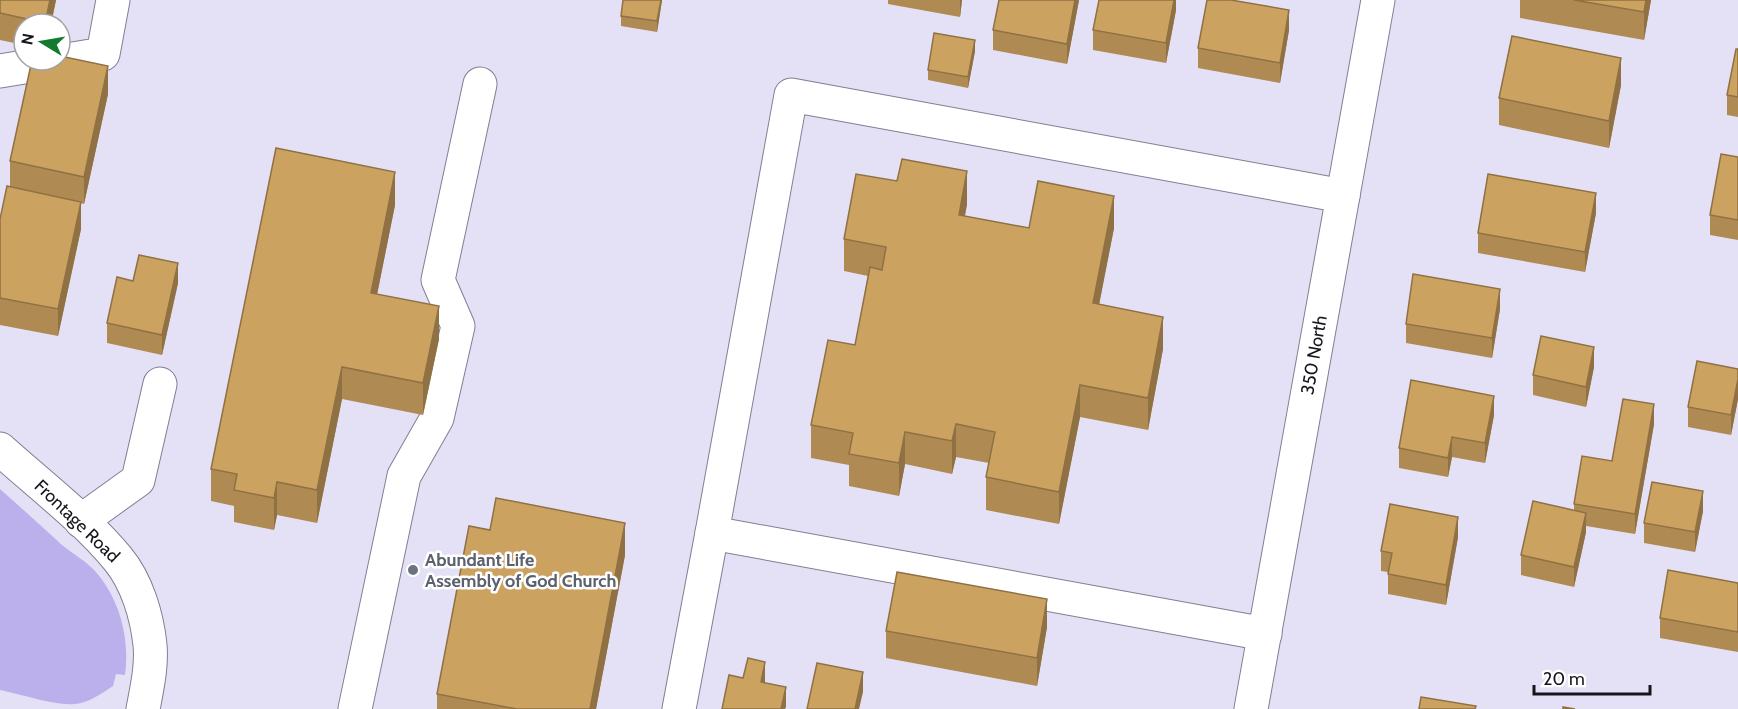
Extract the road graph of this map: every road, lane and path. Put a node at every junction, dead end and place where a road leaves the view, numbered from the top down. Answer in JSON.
{"nodes":[{"id":1,"x":113,"y":0,"type":"edge"},
{"id":2,"x":1378,"y":0,"type":"edge"},
{"id":3,"x":0,"y":71,"type":"edge"},
{"id":4,"x":480,"y":84,"type":"dead end"},
{"id":5,"x":1343,"y":195,"type":"junction"},
{"id":6,"x":160,"y":384,"type":"dead end"},
{"id":7,"x":0,"y":450,"type":"edge"},
{"id":8,"x":81,"y":521,"type":"junction"},
{"id":9,"x":712,"y":533,"type":"junction"},
{"id":10,"x":1265,"y":634,"type":"junction"},
{"id":11,"x":143,"y":709,"type":"edge"},
{"id":12,"x":354,"y":709,"type":"edge"},
{"id":13,"x":678,"y":709,"type":"edge"},
{"id":14,"x":1251,"y":709,"type":"edge"}],
"edges":[{"from":1,"to":3,"type":"street"},
{"from":2,"to":5,"type":"street","name":"350 North"},
{"from":4,"to":12,"type":"street"},
{"from":5,"to":9,"type":"street"},
{"from":5,"to":10,"type":"street","name":"350 North"},
{"from":6,"to":8,"type":"street"},
{"from":7,"to":8,"type":"street","name":"Frontage Road"},
{"from":8,"to":11,"type":"street","name":"Frontage Road"},
{"from":9,"to":10,"type":"street"},
{"from":9,"to":13,"type":"street"},
{"from":10,"to":14,"type":"street","name":"350 North"}]}
